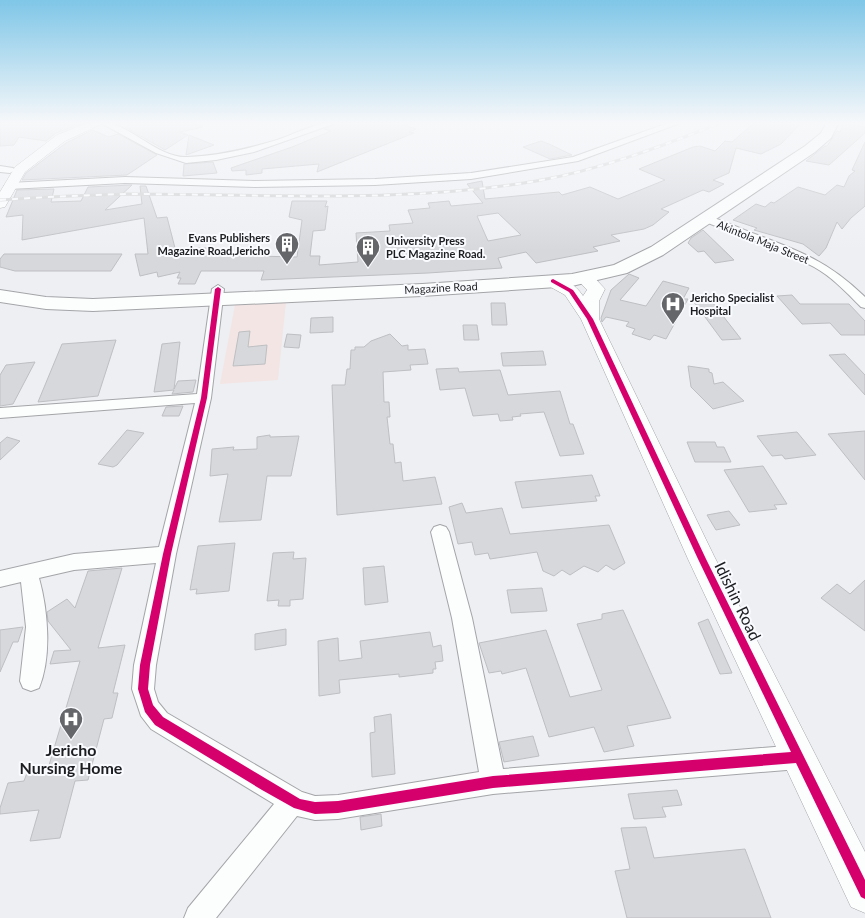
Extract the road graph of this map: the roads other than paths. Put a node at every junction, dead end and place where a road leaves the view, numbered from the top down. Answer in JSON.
{"nodes":[{"id":1,"x":27,"y":165,"type":"edge"},
{"id":2,"x":541,"y":165,"type":"edge"},
{"id":3,"x":771,"y":165,"type":"edge"},
{"id":4,"x":776,"y":165,"type":"edge"},
{"id":5,"x":5,"y":169,"type":"edge"},
{"id":6,"x":763,"y":172,"type":"junction"},
{"id":7,"x":5,"y":183,"type":"edge"},
{"id":8,"x":0,"y":204,"type":"edge"},
{"id":9,"x":707,"y":219,"type":"junction"},
{"id":10,"x":585,"y":278,"type":"junction"},
{"id":11,"x":0,"y":281,"type":"edge"},
{"id":12,"x":552,"y":281,"type":"junction"},
{"id":13,"x":217,"y":294,"type":"junction"},
{"id":14,"x":0,"y":296,"type":"edge"},
{"id":15,"x":864,"y":302,"type":"edge"},
{"id":16,"x":590,"y":319,"type":"junction"},
{"id":17,"x":204,"y":398,"type":"junction"},
{"id":18,"x":0,"y":413,"type":"edge"},
{"id":19,"x":440,"y":532,"type":"dead end"},
{"id":20,"x":167,"y":554,"type":"junction"},
{"id":21,"x":28,"y":573,"type":"junction"},
{"id":22,"x":0,"y":580,"type":"edge"},
{"id":23,"x":30,"y":681,"type":"dead end"},
{"id":24,"x":798,"y":757,"type":"junction"},
{"id":25,"x":493,"y":782,"type":"junction"},
{"id":26,"x":293,"y":801,"type":"junction"},
{"id":27,"x":865,"y":893,"type":"edge"},
{"id":28,"x":198,"y":918,"type":"edge"}],
"edges":[{"from":1,"to":7,"type":"street"},
{"from":2,"to":7,"type":"street"},
{"from":3,"to":6,"type":"main road","name":"Magazine Road"},
{"from":4,"to":6,"type":"main road","name":"Magazine Road"},
{"from":5,"to":7,"type":"street"},
{"from":6,"to":9,"type":"main road","name":"Magazine Road"},
{"from":6,"to":13,"type":"main road","name":"Magazine Road"},
{"from":7,"to":8,"type":"street"},
{"from":9,"to":10,"type":"main road","name":"Magazine Road"},
{"from":9,"to":15,"type":"street","name":"Akintola Maja Street"},
{"from":10,"to":12,"type":"main road","name":"Magazine Road"},
{"from":10,"to":16,"type":"street"},
{"from":11,"to":13,"type":"main road","name":"Magazine Road"},
{"from":12,"to":13,"type":"main road","name":"Magazine Road"},
{"from":12,"to":16,"type":"street","name":"Idishin Road"},
{"from":13,"to":14,"type":"main road","name":"Magazine Road"},
{"from":13,"to":17,"type":"street"},
{"from":16,"to":24,"type":"street","name":"Idishin Road"},
{"from":17,"to":18,"type":"street"},
{"from":17,"to":20,"type":"street"},
{"from":19,"to":25,"type":"street"},
{"from":20,"to":21,"type":"street"},
{"from":20,"to":26,"type":"street"},
{"from":21,"to":22,"type":"street"},
{"from":21,"to":23,"type":"street"},
{"from":24,"to":25,"type":"street"},
{"from":24,"to":27,"type":"street","name":"Idishin Road"},
{"from":25,"to":26,"type":"street"},
{"from":26,"to":28,"type":"street"}]}
